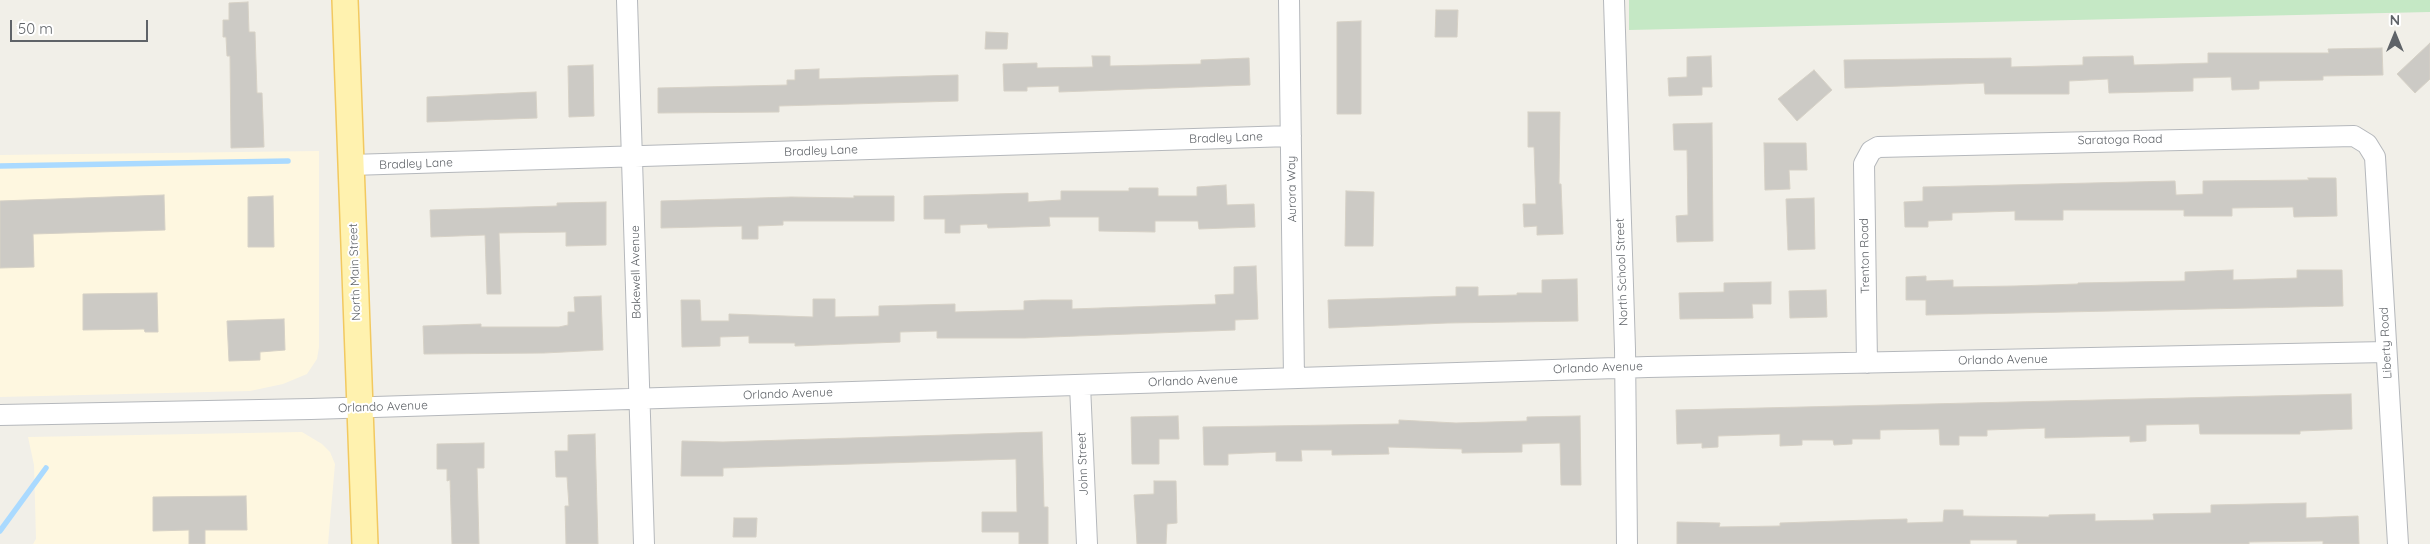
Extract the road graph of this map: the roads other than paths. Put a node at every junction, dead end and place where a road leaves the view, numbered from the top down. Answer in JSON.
{"nodes":[{"id":1,"x":345,"y":0,"type":"edge"},
{"id":2,"x":627,"y":0,"type":"edge"},
{"id":3,"x":1289,"y":0,"type":"edge"},
{"id":4,"x":1614,"y":0,"type":"edge"},
{"id":5,"x":1291,"y":136,"type":"junction"},
{"id":6,"x":2367,"y":144,"type":"joint"},
{"id":7,"x":1871,"y":151,"type":"joint"},
{"id":8,"x":633,"y":157,"type":"junction"},
{"id":9,"x":351,"y":165,"type":"junction"},
{"id":10,"x":2386,"y":352,"type":"junction"},
{"id":11,"x":1867,"y":363,"type":"junction"},
{"id":12,"x":1625,"y":368,"type":"junction"},
{"id":13,"x":1294,"y":378,"type":"junction"},
{"id":14,"x":1080,"y":385,"type":"junction"},
{"id":15,"x":639,"y":399,"type":"junction"},
{"id":16,"x":360,"y":407,"type":"junction"},
{"id":17,"x":0,"y":415,"type":"edge"},
{"id":18,"x":365,"y":544,"type":"edge"},
{"id":19,"x":644,"y":544,"type":"edge"},
{"id":20,"x":1087,"y":544,"type":"edge"},
{"id":21,"x":1626,"y":544,"type":"edge"},
{"id":22,"x":2398,"y":544,"type":"edge"}],
"edges":[{"from":1,"to":9,"type":"main road","name":"North Main Street"},
{"from":2,"to":8,"type":"street","name":"Bakewell Avenue"},
{"from":3,"to":5,"type":"street","name":"Aurora Way"},
{"from":4,"to":12,"type":"street","name":"North School Street"},
{"from":5,"to":8,"type":"street","name":"Bradley Lane"},
{"from":5,"to":13,"type":"street","name":"Aurora Way"},
{"from":6,"to":7,"type":"street","name":"Saratoga Road"},
{"from":6,"to":10,"type":"street","name":"Liberty Road"},
{"from":7,"to":11,"type":"street","name":"Trenton Road"},
{"from":8,"to":9,"type":"street","name":"Bradley Lane"},
{"from":8,"to":15,"type":"street","name":"Bakewell Avenue"},
{"from":9,"to":16,"type":"main road","name":"North Main Street"},
{"from":10,"to":11,"type":"street","name":"Orlando Avenue"},
{"from":10,"to":22,"type":"street","name":"Liberty Road"},
{"from":11,"to":12,"type":"street","name":"Orlando Avenue"},
{"from":12,"to":13,"type":"street","name":"Orlando Avenue"},
{"from":12,"to":21,"type":"street","name":"North School Street"},
{"from":13,"to":14,"type":"street","name":"Orlando Avenue"},
{"from":14,"to":15,"type":"street","name":"Orlando Avenue"},
{"from":14,"to":20,"type":"street","name":"John Street"},
{"from":15,"to":16,"type":"street","name":"Orlando Avenue"},
{"from":15,"to":19,"type":"street","name":"Bakewell Avenue"},
{"from":16,"to":17,"type":"street","name":"Orlando Avenue"},
{"from":16,"to":18,"type":"main road","name":"North Main Street"}]}
